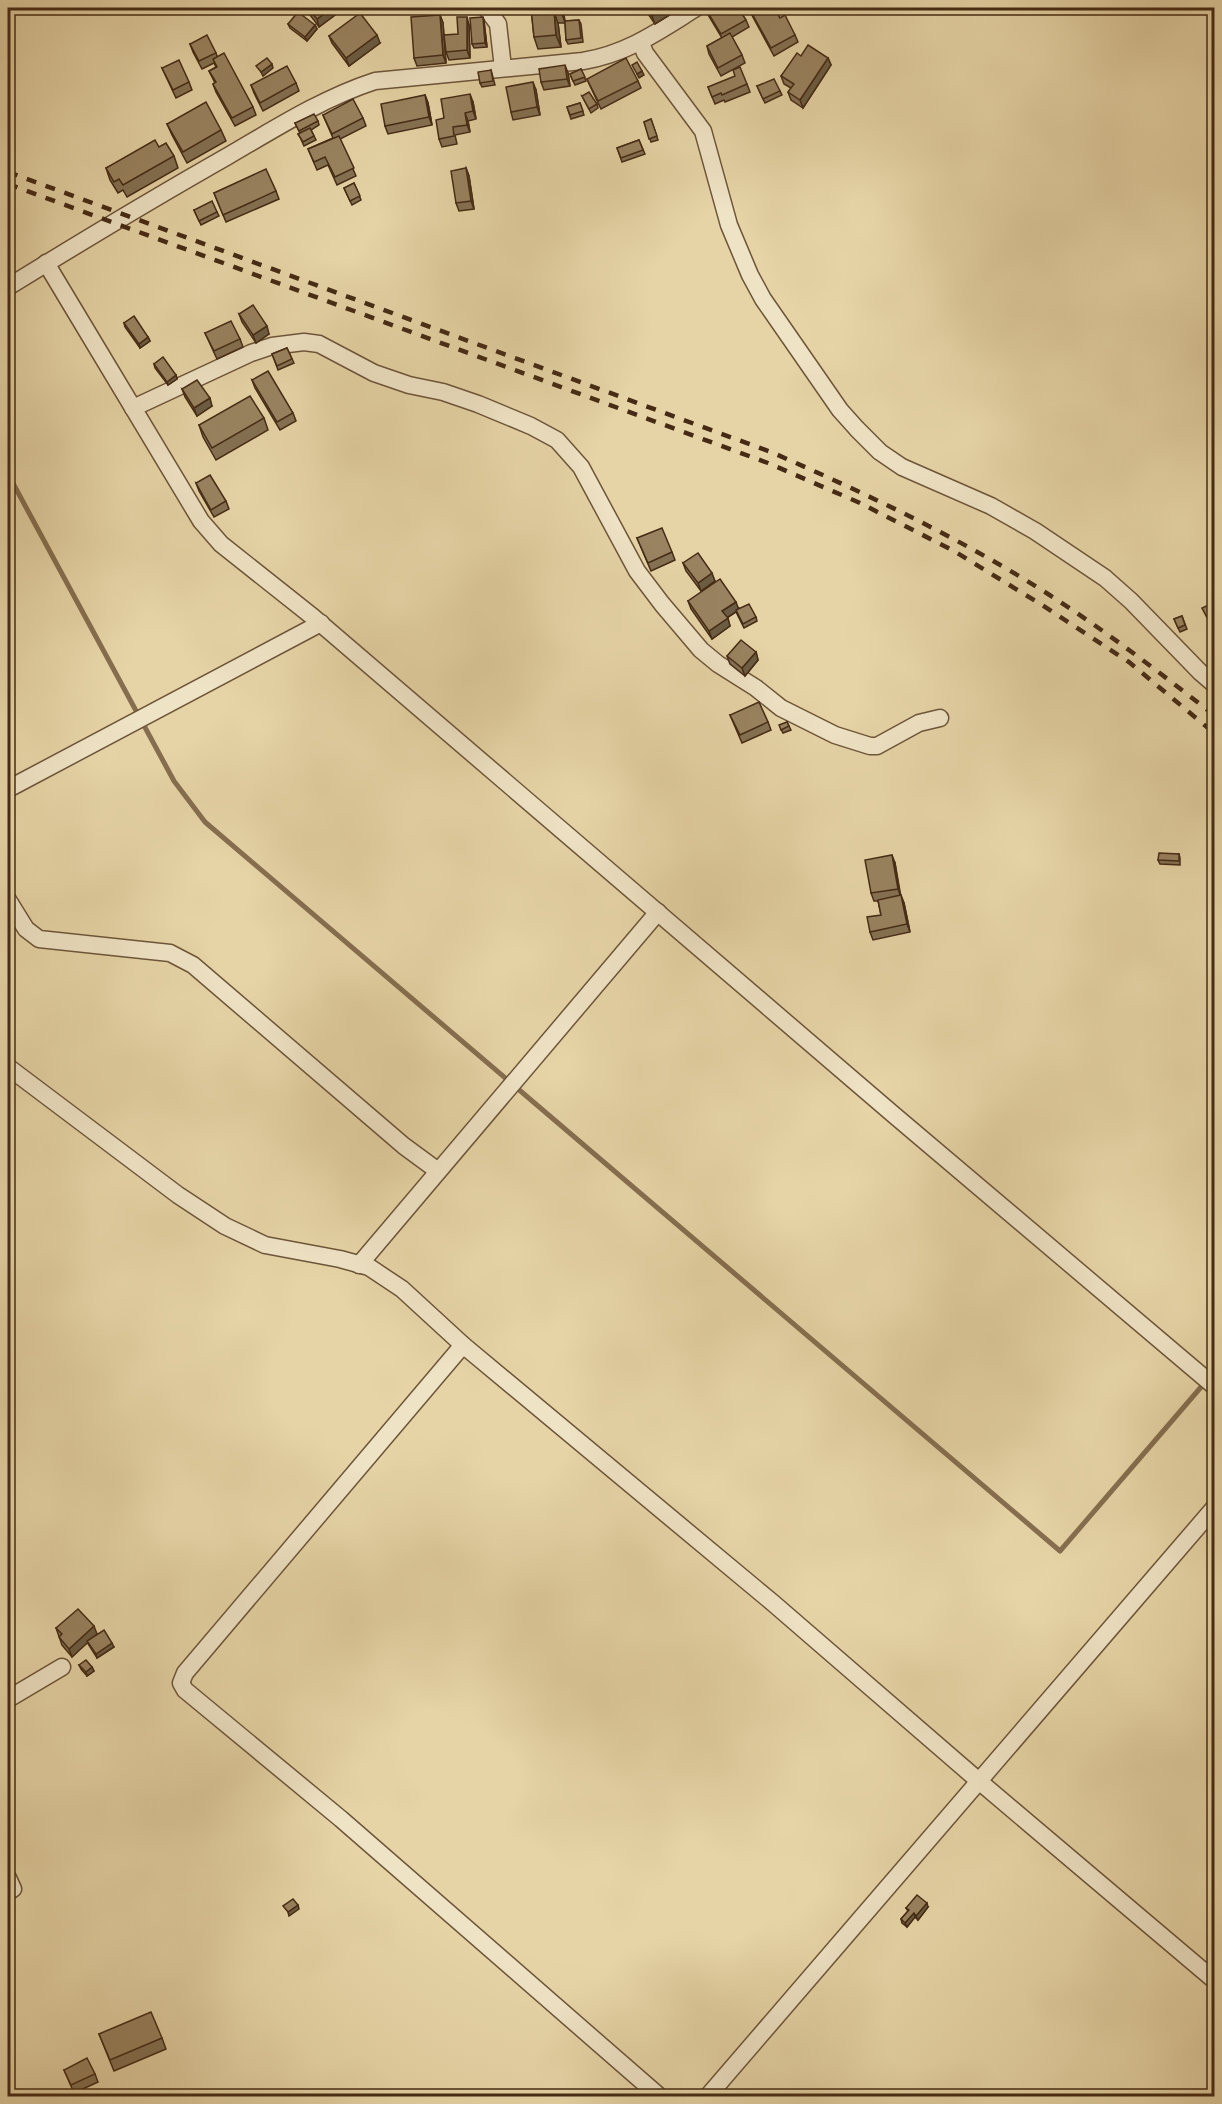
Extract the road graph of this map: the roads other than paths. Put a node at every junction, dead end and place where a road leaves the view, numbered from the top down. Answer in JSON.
{"nodes":[{"id":1,"x":486,"y":8,"type":"edge"},
{"id":2,"x":696,"y":8,"type":"edge"},
{"id":3,"x":641,"y":43,"type":"junction"},
{"id":4,"x":503,"y":68,"type":"junction"},
{"id":5,"x":46,"y":263,"type":"junction"},
{"id":6,"x":8,"y":287,"type":"edge"},
{"id":7,"x":133,"y":408,"type":"junction"},
{"id":8,"x":321,"y":623,"type":"junction"},
{"id":9,"x":1215,"y":684,"type":"edge"},
{"id":10,"x":940,"y":718,"type":"dead end"},
{"id":11,"x":8,"y":789,"type":"edge"},
{"id":12,"x":8,"y":900,"type":"edge"},
{"id":13,"x":658,"y":912,"type":"junction"},
{"id":14,"x":8,"y":1067,"type":"edge"},
{"id":15,"x":438,"y":1172,"type":"junction"},
{"id":16,"x":358,"y":1265,"type":"junction"},
{"id":17,"x":463,"y":1345,"type":"junction"},
{"id":18,"x":1215,"y":1386,"type":"edge"},
{"id":19,"x":1215,"y":1508,"type":"edge"},
{"id":20,"x":62,"y":1667,"type":"dead end"},
{"id":21,"x":8,"y":1699,"type":"edge"},
{"id":22,"x":980,"y":1782,"type":"junction"},
{"id":23,"x":1215,"y":1980,"type":"edge"},
{"id":24,"x":658,"y":2097,"type":"edge"},
{"id":25,"x":708,"y":2097,"type":"edge"}],
"edges":[{"from":1,"to":4,"type":"street"},
{"from":2,"to":3,"type":"street"},
{"from":3,"to":4,"type":"street"},
{"from":3,"to":9,"type":"street"},
{"from":4,"to":5,"type":"street"},
{"from":5,"to":6,"type":"street"},
{"from":5,"to":7,"type":"street"},
{"from":7,"to":8,"type":"street"},
{"from":7,"to":10,"type":"street"},
{"from":8,"to":11,"type":"street"},
{"from":8,"to":13,"type":"street"},
{"from":12,"to":15,"type":"street"},
{"from":13,"to":15,"type":"street"},
{"from":13,"to":18,"type":"street"},
{"from":14,"to":16,"type":"street"},
{"from":15,"to":16,"type":"street"},
{"from":16,"to":17,"type":"street"},
{"from":17,"to":22,"type":"street"},
{"from":17,"to":24,"type":"street"},
{"from":19,"to":22,"type":"street"},
{"from":20,"to":21,"type":"street"},
{"from":22,"to":23,"type":"street"},
{"from":22,"to":25,"type":"street"}]}
